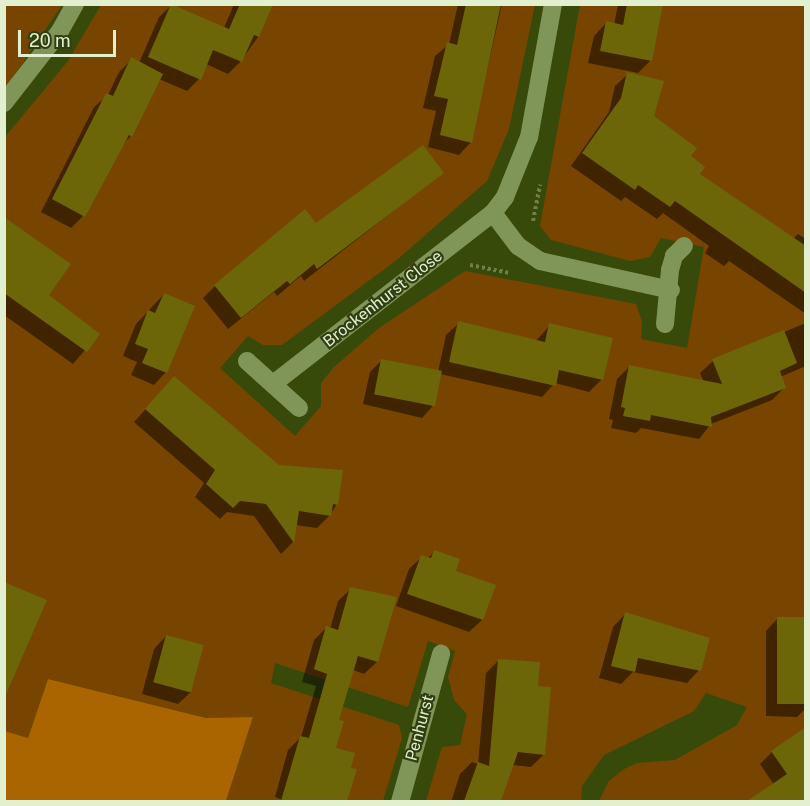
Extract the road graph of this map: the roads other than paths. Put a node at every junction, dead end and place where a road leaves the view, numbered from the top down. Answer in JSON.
{"nodes":[{"id":1,"x":75,"y":4,"type":"edge"},
{"id":2,"x":553,"y":4,"type":"edge"},
{"id":3,"x":4,"y":103,"type":"edge"},
{"id":4,"x":493,"y":213,"type":"junction"},
{"id":5,"x":684,"y":246,"type":"dead end"},
{"id":6,"x":671,"y":290,"type":"junction"},
{"id":7,"x":665,"y":324,"type":"dead end"},
{"id":8,"x":247,"y":361,"type":"dead end"},
{"id":9,"x":273,"y":384,"type":"junction"},
{"id":10,"x":299,"y":408,"type":"dead end"},
{"id":11,"x":441,"y":654,"type":"dead end"},
{"id":12,"x":400,"y":801,"type":"edge"}],
"edges":[{"from":1,"to":3,"type":"street"},
{"from":2,"to":4,"type":"street","name":"Brockenhurst Close"},
{"from":4,"to":6,"type":"street"},
{"from":4,"to":9,"type":"street","name":"Brockenhurst Close"},
{"from":5,"to":6,"type":"street"},
{"from":6,"to":7,"type":"street"},
{"from":8,"to":9,"type":"street"},
{"from":9,"to":10,"type":"street"},
{"from":11,"to":12,"type":"street","name":"Penhurst"}]}
